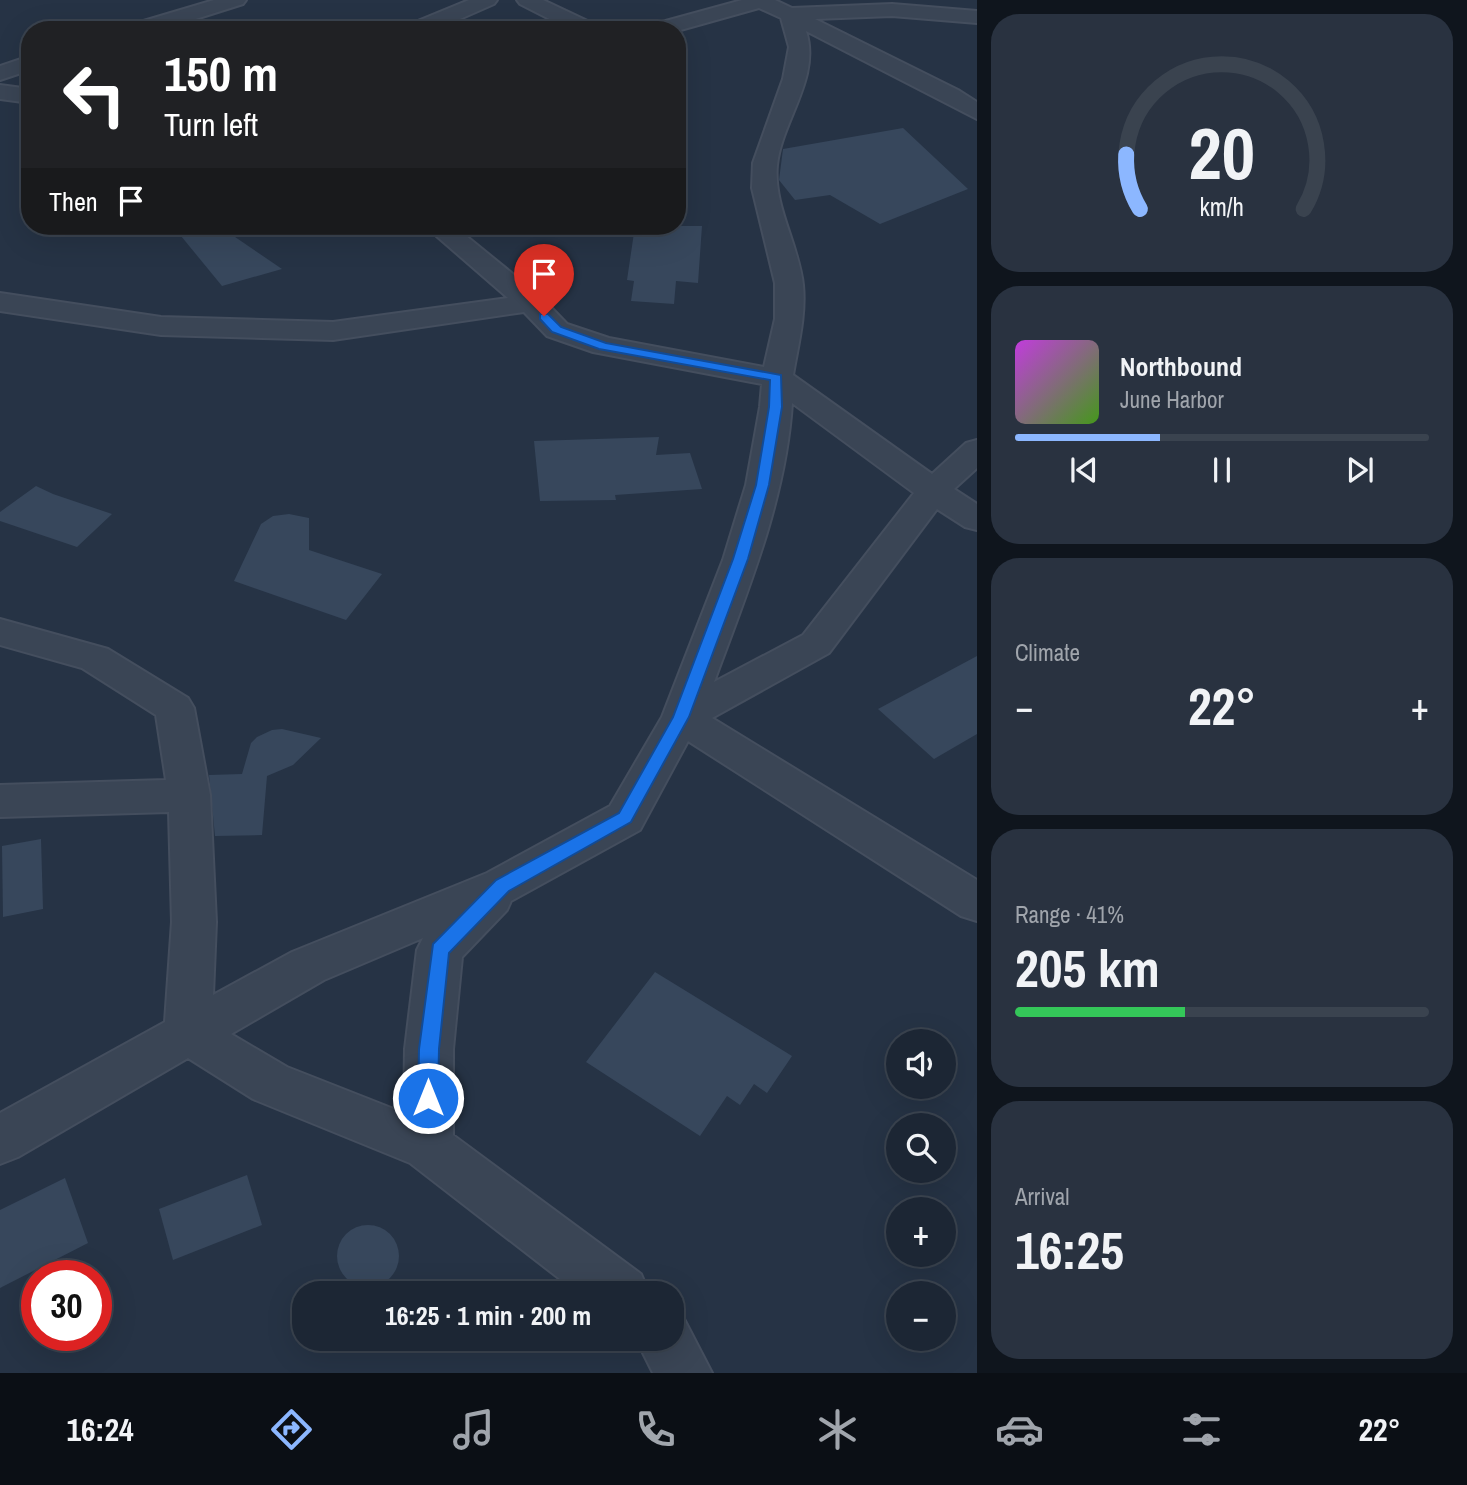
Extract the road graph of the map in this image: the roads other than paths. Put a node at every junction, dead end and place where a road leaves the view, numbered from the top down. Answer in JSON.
{"nodes":[{"id":1,"x":236,"y":0,"type":"edge"},
{"id":2,"x":487,"y":0,"type":"edge"},
{"id":3,"x":527,"y":0,"type":"edge"},
{"id":4,"x":770,"y":5,"type":"edge"},
{"id":5,"x":977,"y":17,"type":"edge"},
{"id":6,"x":167,"y":21,"type":"edge"},
{"id":7,"x":437,"y":21,"type":"edge"},
{"id":8,"x":570,"y":21,"type":"edge"},
{"id":9,"x":686,"y":24,"type":"edge"},
{"id":10,"x":21,"y":66,"type":"edge"},
{"id":11,"x":0,"y":74,"type":"edge"},
{"id":12,"x":0,"y":92,"type":"edge"},
{"id":13,"x":21,"y":95,"type":"edge"},
{"id":14,"x":977,"y":112,"type":"edge"},
{"id":15,"x":449,"y":235,"type":"edge"},
{"id":16,"x":0,"y":302,"type":"edge"},
{"id":17,"x":531,"y":303,"type":"junction"},
{"id":18,"x":777,"y":378,"type":"junction"},
{"id":19,"x":977,"y":450,"type":"edge"},
{"id":20,"x":933,"y":491,"type":"junction"},
{"id":21,"x":977,"y":519,"type":"edge"},
{"id":22,"x":0,"y":632,"type":"edge"},
{"id":23,"x":681,"y":717,"type":"junction"},
{"id":24,"x":189,"y":795,"type":"junction"},
{"id":25,"x":0,"y":801,"type":"edge"},
{"id":26,"x":502,"y":886,"type":"junction"},
{"id":27,"x":977,"y":903,"type":"edge"},
{"id":28,"x":188,"y":1033,"type":"junction"},
{"id":29,"x":0,"y":1140,"type":"edge"},
{"id":30,"x":428,"y":1146,"type":"junction"},
{"id":31,"x":606,"y":1281,"type":"edge"},
{"id":32,"x":671,"y":1351,"type":"edge"},
{"id":33,"x":684,"y":1373,"type":"edge"}],
"edges":[{"from":1,"to":6,"type":"street"},
{"from":2,"to":7,"type":"street"},
{"from":3,"to":8,"type":"street"},
{"from":4,"to":5,"type":"street"},
{"from":4,"to":9,"type":"street"},
{"from":4,"to":14,"type":"street"},
{"from":4,"to":18,"type":"street"},
{"from":10,"to":11,"type":"street"},
{"from":12,"to":13,"type":"street"},
{"from":15,"to":17,"type":"street"},
{"from":16,"to":17,"type":"street"},
{"from":17,"to":18,"type":"street"},
{"from":18,"to":20,"type":"street"},
{"from":18,"to":23,"type":"street"},
{"from":19,"to":20,"type":"street"},
{"from":20,"to":21,"type":"street"},
{"from":20,"to":23,"type":"street"},
{"from":22,"to":24,"type":"street"},
{"from":23,"to":26,"type":"street"},
{"from":23,"to":27,"type":"street"},
{"from":24,"to":25,"type":"street"},
{"from":24,"to":28,"type":"street"},
{"from":26,"to":28,"type":"street"},
{"from":26,"to":30,"type":"street"},
{"from":28,"to":29,"type":"street"},
{"from":28,"to":30,"type":"street"},
{"from":30,"to":31,"type":"street"},
{"from":32,"to":33,"type":"street"}]}
